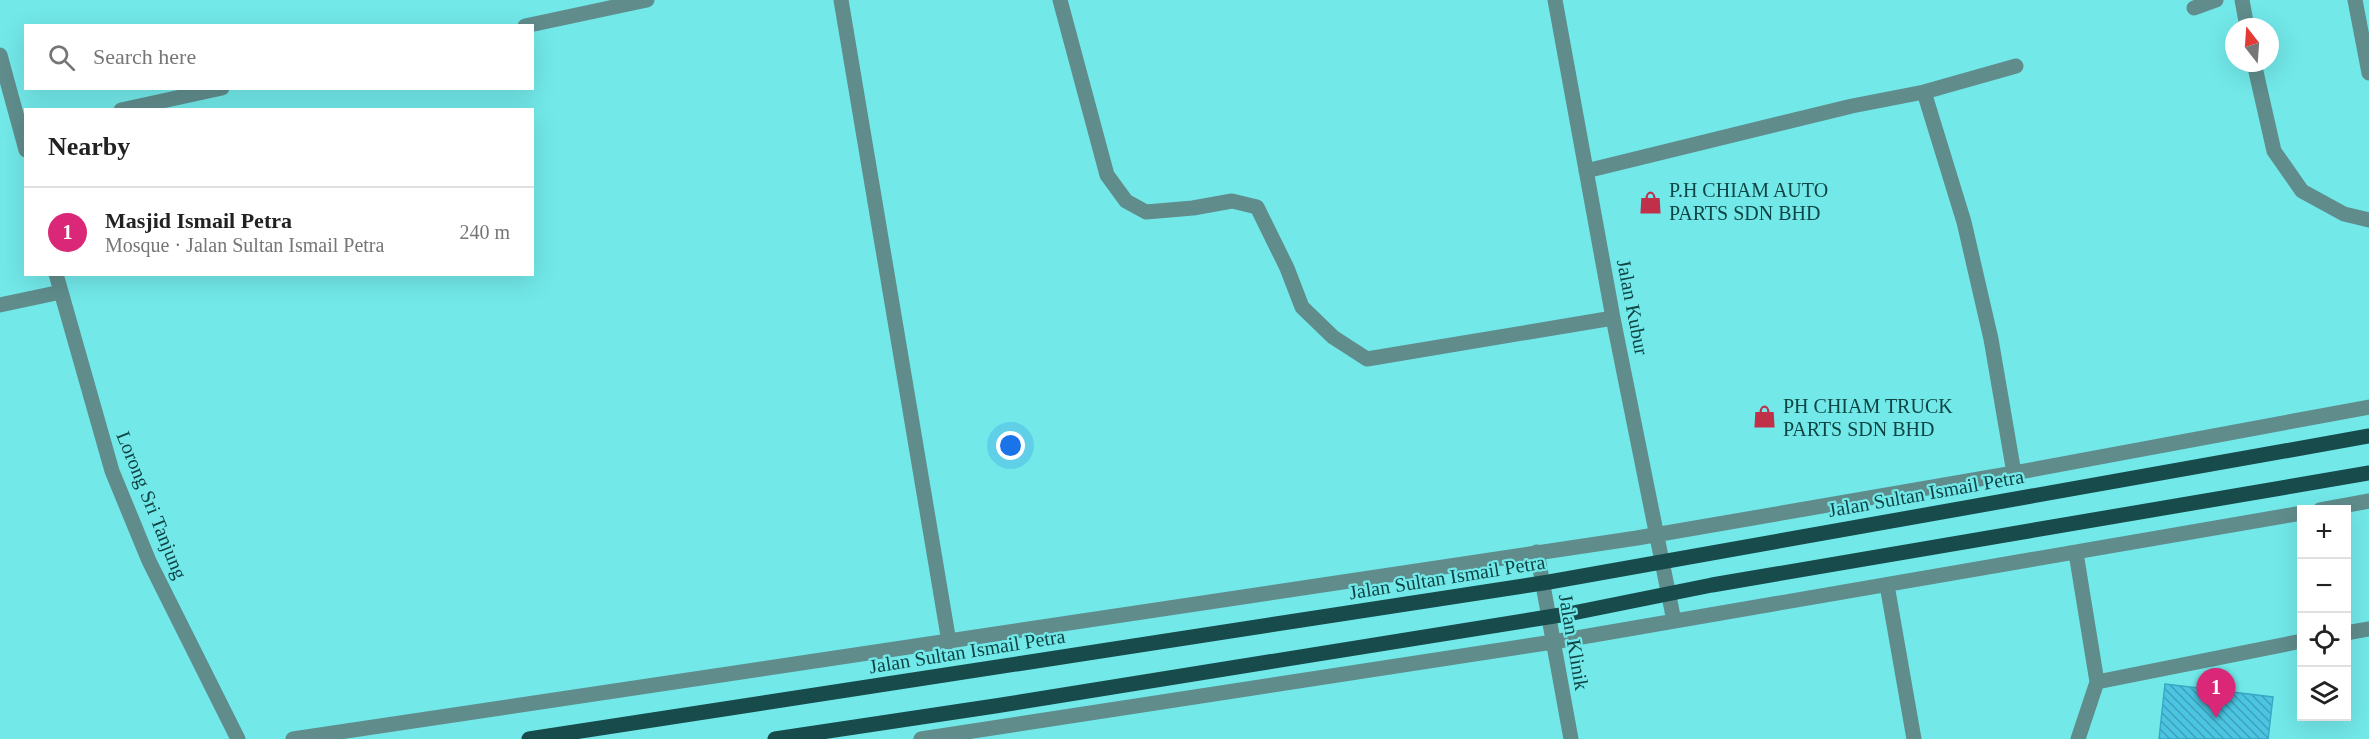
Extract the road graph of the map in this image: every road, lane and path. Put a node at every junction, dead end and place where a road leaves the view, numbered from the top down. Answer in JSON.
{"nodes":[{"id":1,"x":647,"y":0,"type":"edge"},
{"id":2,"x":841,"y":0,"type":"edge"},
{"id":3,"x":1060,"y":0,"type":"edge"},
{"id":4,"x":1554,"y":0,"type":"edge"},
{"id":5,"x":2216,"y":0,"type":"edge"},
{"id":6,"x":2242,"y":0,"type":"edge"},
{"id":7,"x":2355,"y":0,"type":"edge"},
{"id":8,"x":2193,"y":8,"type":"dead end"},
{"id":9,"x":2245,"y":18,"type":"edge"},
{"id":10,"x":534,"y":24,"type":"edge"},
{"id":11,"x":0,"y":55,"type":"edge"},
{"id":12,"x":2016,"y":66,"type":"dead end"},
{"id":13,"x":2256,"y":72,"type":"edge"},
{"id":14,"x":2369,"y":73,"type":"edge"},
{"id":15,"x":213,"y":90,"type":"edge"},
{"id":16,"x":1924,"y":92,"type":"junction"},
{"id":17,"x":130,"y":108,"type":"edge"},
{"id":18,"x":23,"y":130,"type":"edge"},
{"id":19,"x":1586,"y":171,"type":"junction"},
{"id":20,"x":2369,"y":220,"type":"edge"},
{"id":21,"x":57,"y":276,"type":"edge"},
{"id":22,"x":61,"y":292,"type":"junction"},
{"id":23,"x":0,"y":305,"type":"edge"},
{"id":24,"x":1612,"y":318,"type":"junction"},
{"id":25,"x":2369,"y":407,"type":"edge"},
{"id":26,"x":2369,"y":436,"type":"edge"},
{"id":27,"x":2014,"y":473,"type":"junction"},
{"id":28,"x":2369,"y":473,"type":"edge"},
{"id":29,"x":2369,"y":501,"type":"edge"},
{"id":30,"x":2347,"y":505,"type":"edge"},
{"id":31,"x":2297,"y":514,"type":"edge"},
{"id":32,"x":1658,"y":534,"type":"junction"},
{"id":33,"x":1537,"y":552,"type":"junction"},
{"id":34,"x":2076,"y":553,"type":"junction"},
{"id":35,"x":1887,"y":585,"type":"junction"},
{"id":36,"x":1674,"y":621,"type":"junction"},
{"id":37,"x":2369,"y":628,"type":"edge"},
{"id":38,"x":2351,"y":632,"type":"edge"},
{"id":39,"x":949,"y":642,"type":"junction"},
{"id":40,"x":1553,"y":642,"type":"junction"},
{"id":41,"x":2297,"y":642,"type":"edge"},
{"id":42,"x":2097,"y":682,"type":"junction"},
{"id":43,"x":238,"y":739,"type":"edge"},
{"id":44,"x":292,"y":739,"type":"edge"},
{"id":45,"x":529,"y":739,"type":"edge"},
{"id":46,"x":775,"y":739,"type":"edge"},
{"id":47,"x":921,"y":739,"type":"edge"},
{"id":48,"x":1571,"y":739,"type":"edge"},
{"id":49,"x":1914,"y":739,"type":"edge"},
{"id":50,"x":2078,"y":739,"type":"edge"}],
"edges":[{"from":1,"to":10,"type":"street"},
{"from":2,"to":39,"type":"street"},
{"from":3,"to":24,"type":"street"},
{"from":4,"to":19,"type":"street","name":"Jalan Kubur"},
{"from":5,"to":8,"type":"street"},
{"from":6,"to":9,"type":"street"},
{"from":7,"to":14,"type":"street"},
{"from":11,"to":18,"type":"street"},
{"from":12,"to":16,"type":"street"},
{"from":13,"to":20,"type":"street"},
{"from":15,"to":17,"type":"street"},
{"from":16,"to":19,"type":"street"},
{"from":16,"to":27,"type":"street"},
{"from":19,"to":24,"type":"street","name":"Jalan Kubur"},
{"from":21,"to":22,"type":"street","name":"Lorong Sri Tanjung"},
{"from":22,"to":23,"type":"street"},
{"from":22,"to":43,"type":"street","name":"Lorong Sri Tanjung"},
{"from":24,"to":32,"type":"street","name":"Jalan Kubur"},
{"from":25,"to":27,"type":"street"},
{"from":26,"to":45,"type":"main road","name":"Jalan Sultan Ismail Petra"},
{"from":27,"to":32,"type":"street"},
{"from":28,"to":46,"type":"main road"},
{"from":29,"to":30,"type":"street"},
{"from":31,"to":34,"type":"street"},
{"from":32,"to":33,"type":"street"},
{"from":32,"to":36,"type":"street","name":"Jalan Kubur"},
{"from":33,"to":39,"type":"street"},
{"from":33,"to":40,"type":"street","name":"Jalan Klinik"},
{"from":34,"to":35,"type":"street"},
{"from":34,"to":42,"type":"street"},
{"from":35,"to":36,"type":"street"},
{"from":35,"to":49,"type":"street"},
{"from":36,"to":40,"type":"street"},
{"from":37,"to":38,"type":"street"},
{"from":39,"to":44,"type":"street"},
{"from":40,"to":47,"type":"street"},
{"from":40,"to":48,"type":"street","name":"Jalan Klinik"},
{"from":41,"to":42,"type":"street"},
{"from":42,"to":50,"type":"street"}]}
